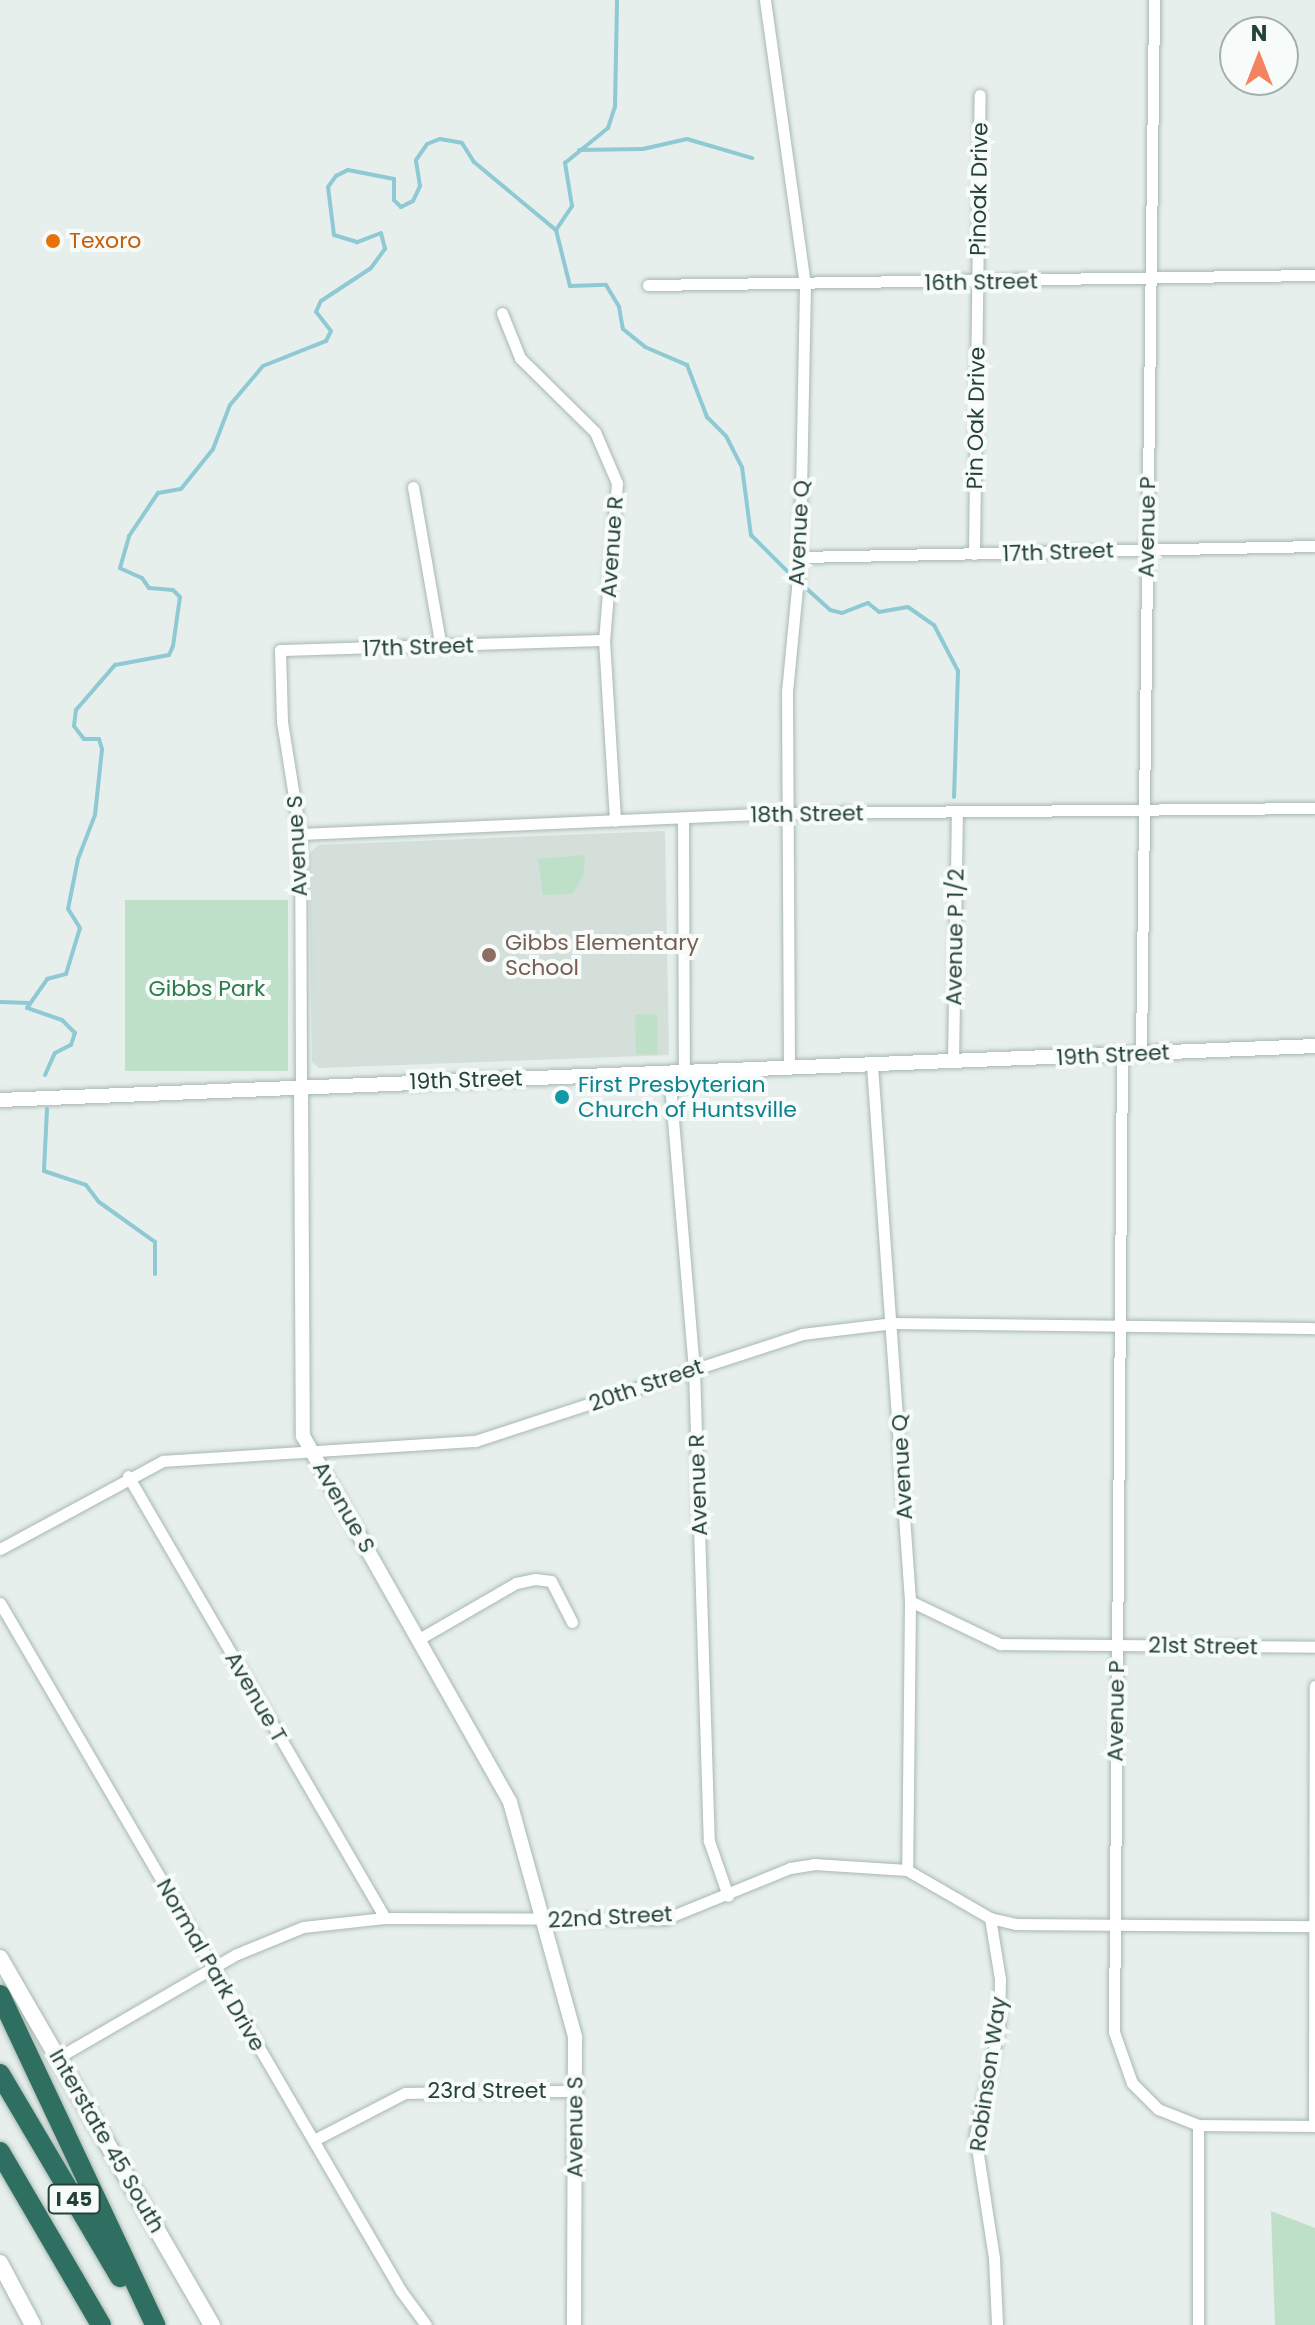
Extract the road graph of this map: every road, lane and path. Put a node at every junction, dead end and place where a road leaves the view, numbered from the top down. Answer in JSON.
{"nodes":[{"id":1,"x":765,"y":0,"type":"edge"},
{"id":2,"x":1154,"y":0,"type":"edge"},
{"id":3,"x":980,"y":95,"type":"dead end"},
{"id":4,"x":1315,"y":275,"type":"edge"},
{"id":5,"x":1150,"y":279,"type":"junction"},
{"id":6,"x":977,"y":282,"type":"junction"},
{"id":7,"x":648,"y":285,"type":"dead end"},
{"id":8,"x":805,"y":285,"type":"junction"},
{"id":9,"x":502,"y":313,"type":"dead end"},
{"id":10,"x":413,"y":487,"type":"dead end"},
{"id":11,"x":1315,"y":546,"type":"edge"},
{"id":12,"x":1146,"y":550,"type":"junction"},
{"id":13,"x":974,"y":554,"type":"junction"},
{"id":14,"x":800,"y":557,"type":"junction"},
{"id":15,"x":604,"y":640,"type":"junction"},
{"id":16,"x":441,"y":647,"type":"junction"},
{"id":17,"x":280,"y":650,"type":"joint"},
{"id":18,"x":1315,"y":808,"type":"edge"},
{"id":19,"x":1143,"y":810,"type":"junction"},
{"id":20,"x":957,"y":812,"type":"junction"},
{"id":21,"x":787,"y":813,"type":"junction"},
{"id":22,"x":683,"y":818,"type":"junction"},
{"id":23,"x":615,"y":821,"type":"junction"},
{"id":24,"x":300,"y":834,"type":"junction"},
{"id":25,"x":1315,"y":1046,"type":"edge"},
{"id":26,"x":1141,"y":1054,"type":"junction"},
{"id":27,"x":1122,"y":1055,"type":"junction"},
{"id":28,"x":953,"y":1062,"type":"junction"},
{"id":29,"x":872,"y":1065,"type":"junction"},
{"id":30,"x":789,"y":1068,"type":"junction"},
{"id":31,"x":677,"y":1072,"type":"junction"},
{"id":32,"x":301,"y":1086,"type":"junction"},
{"id":33,"x":0,"y":1100,"type":"edge"},
{"id":34,"x":893,"y":1323,"type":"junction"},
{"id":35,"x":1119,"y":1328,"type":"junction"},
{"id":36,"x":1315,"y":1328,"type":"edge"},
{"id":37,"x":694,"y":1369,"type":"junction"},
{"id":38,"x":312,"y":1451,"type":"junction"},
{"id":39,"x":128,"y":1476,"type":"junction"},
{"id":40,"x":0,"y":1549,"type":"edge"},
{"id":41,"x":910,"y":1601,"type":"junction"},
{"id":42,"x":0,"y":1603,"type":"edge"},
{"id":43,"x":572,"y":1622,"type":"dead end"},
{"id":44,"x":419,"y":1639,"type":"junction"},
{"id":45,"x":1117,"y":1645,"type":"junction"},
{"id":46,"x":1315,"y":1647,"type":"edge"},
{"id":47,"x":1315,"y":1686,"type":"edge"},
{"id":48,"x":907,"y":1870,"type":"junction"},
{"id":49,"x":728,"y":1896,"type":"junction"},
{"id":50,"x":385,"y":1918,"type":"junction"},
{"id":51,"x":990,"y":1918,"type":"junction"},
{"id":52,"x":545,"y":1921,"type":"junction"},
{"id":53,"x":1113,"y":1926,"type":"junction"},
{"id":54,"x":1314,"y":1926,"type":"edge"},
{"id":55,"x":0,"y":1958,"type":"edge"},
{"id":56,"x":213,"y":1968,"type":"junction"},
{"id":57,"x":0,"y":1995,"type":"edge"},
{"id":58,"x":59,"y":2057,"type":"junction"},
{"id":59,"x":0,"y":2074,"type":"edge"},
{"id":60,"x":576,"y":2091,"type":"junction"},
{"id":61,"x":1198,"y":2125,"type":"junction"},
{"id":62,"x":1315,"y":2126,"type":"edge"},
{"id":63,"x":314,"y":2140,"type":"junction"},
{"id":64,"x":0,"y":2152,"type":"edge"},
{"id":65,"x":0,"y":2263,"type":"edge"},
{"id":66,"x":33,"y":2325,"type":"edge"},
{"id":67,"x":101,"y":2325,"type":"edge"},
{"id":68,"x":148,"y":2325,"type":"edge"},
{"id":69,"x":155,"y":2325,"type":"edge"},
{"id":70,"x":212,"y":2325,"type":"edge"},
{"id":71,"x":426,"y":2325,"type":"edge"},
{"id":72,"x":574,"y":2325,"type":"edge"},
{"id":73,"x":997,"y":2325,"type":"edge"},
{"id":74,"x":1198,"y":2325,"type":"edge"}],
"edges":[{"from":1,"to":8,"type":"street","name":"Avenue Q"},
{"from":2,"to":5,"type":"street","name":"Avenue P"},
{"from":3,"to":6,"type":"street","name":"Pinoak Drive"},
{"from":4,"to":5,"type":"street","name":"16th Street"},
{"from":5,"to":6,"type":"street","name":"16th Street"},
{"from":5,"to":12,"type":"street","name":"Avenue P"},
{"from":6,"to":8,"type":"street","name":"16th Street"},
{"from":6,"to":13,"type":"street","name":"Pin Oak Drive"},
{"from":7,"to":8,"type":"street","name":"16th Street"},
{"from":8,"to":14,"type":"street","name":"Avenue Q"},
{"from":9,"to":15,"type":"street","name":"Avenue R"},
{"from":10,"to":16,"type":"street"},
{"from":11,"to":12,"type":"street","name":"17th Street"},
{"from":12,"to":13,"type":"street","name":"17th Street"},
{"from":12,"to":19,"type":"street","name":"Avenue P"},
{"from":13,"to":14,"type":"street","name":"17th Street"},
{"from":14,"to":21,"type":"street","name":"Avenue Q"},
{"from":15,"to":16,"type":"street","name":"17th Street"},
{"from":15,"to":23,"type":"street","name":"Avenue R"},
{"from":16,"to":17,"type":"street","name":"17th Street"},
{"from":17,"to":24,"type":"street","name":"Avenue S"},
{"from":18,"to":19,"type":"street","name":"18th Street"},
{"from":19,"to":20,"type":"street","name":"18th Street"},
{"from":19,"to":26,"type":"street","name":"Avenue P"},
{"from":20,"to":21,"type":"street","name":"18th Street"},
{"from":20,"to":28,"type":"street","name":"Avenue P 1/2"},
{"from":21,"to":22,"type":"street","name":"18th Street"},
{"from":21,"to":30,"type":"street","name":"Avenue Q"},
{"from":22,"to":23,"type":"street","name":"18th Street"},
{"from":22,"to":31,"type":"street","name":"Avenue R"},
{"from":23,"to":24,"type":"street","name":"18th Street"},
{"from":24,"to":32,"type":"street","name":"Avenue S"},
{"from":25,"to":26,"type":"street","name":"19th Street"},
{"from":26,"to":27,"type":"street","name":"19th Street"},
{"from":27,"to":28,"type":"street","name":"19th Street"},
{"from":27,"to":35,"type":"street","name":"Avenue P"},
{"from":28,"to":29,"type":"street","name":"19th Street"},
{"from":29,"to":30,"type":"street","name":"19th Street"},
{"from":29,"to":34,"type":"street","name":"Avenue Q"},
{"from":30,"to":31,"type":"street","name":"19th Street"},
{"from":31,"to":32,"type":"street","name":"19th Street"},
{"from":31,"to":37,"type":"street","name":"Avenue R"},
{"from":32,"to":33,"type":"street","name":"19th Street"},
{"from":32,"to":38,"type":"street","name":"Avenue S"},
{"from":34,"to":35,"type":"street","name":"20th Street"},
{"from":34,"to":37,"type":"street","name":"20th Street"},
{"from":34,"to":41,"type":"street","name":"Avenue Q"},
{"from":35,"to":36,"type":"street","name":"20th Street"},
{"from":35,"to":45,"type":"street","name":"Avenue P"},
{"from":37,"to":38,"type":"street","name":"20th Street"},
{"from":37,"to":49,"type":"street","name":"Avenue R"},
{"from":38,"to":39,"type":"street","name":"20th Street"},
{"from":38,"to":44,"type":"street","name":"Avenue S"},
{"from":39,"to":40,"type":"street","name":"20th Street"},
{"from":39,"to":50,"type":"street","name":"Avenue T"},
{"from":41,"to":45,"type":"street","name":"21st Street"},
{"from":41,"to":48,"type":"street","name":"Avenue Q"},
{"from":42,"to":56,"type":"street","name":"Normal Park Drive"},
{"from":43,"to":44,"type":"street"},
{"from":44,"to":52,"type":"street","name":"Avenue S"},
{"from":45,"to":46,"type":"street","name":"21st Street"},
{"from":45,"to":53,"type":"street","name":"Avenue P"},
{"from":47,"to":54,"type":"street"},
{"from":48,"to":49,"type":"street","name":"22nd Street"},
{"from":48,"to":51,"type":"street","name":"22nd Street"},
{"from":49,"to":52,"type":"street","name":"22nd Street"},
{"from":50,"to":52,"type":"street","name":"22nd Street"},
{"from":50,"to":56,"type":"street","name":"22nd Street"},
{"from":51,"to":53,"type":"street","name":"22nd Street"},
{"from":51,"to":73,"type":"street","name":"Robinson Way"},
{"from":52,"to":60,"type":"street","name":"Avenue S"},
{"from":53,"to":54,"type":"street","name":"22nd Street"},
{"from":53,"to":61,"type":"street","name":"Avenue P"},
{"from":54,"to":62,"type":"street"},
{"from":55,"to":58,"type":"main road","name":"Interstate 45 South"},
{"from":56,"to":58,"type":"street","name":"22nd Street"},
{"from":56,"to":63,"type":"street","name":"Normal Park Drive"},
{"from":57,"to":69,"type":"highway"},
{"from":58,"to":70,"type":"main road","name":"Interstate 45 South"},
{"from":59,"to":68,"type":"highway","number":"I 45"},
{"from":60,"to":63,"type":"street","name":"23rd Street"},
{"from":60,"to":72,"type":"street","name":"Avenue S"},
{"from":61,"to":62,"type":"street"},
{"from":61,"to":74,"type":"street"},
{"from":63,"to":71,"type":"street","name":"Normal Park Drive"},
{"from":64,"to":67,"type":"highway","number":"I 45"},
{"from":65,"to":66,"type":"main road"}]}
